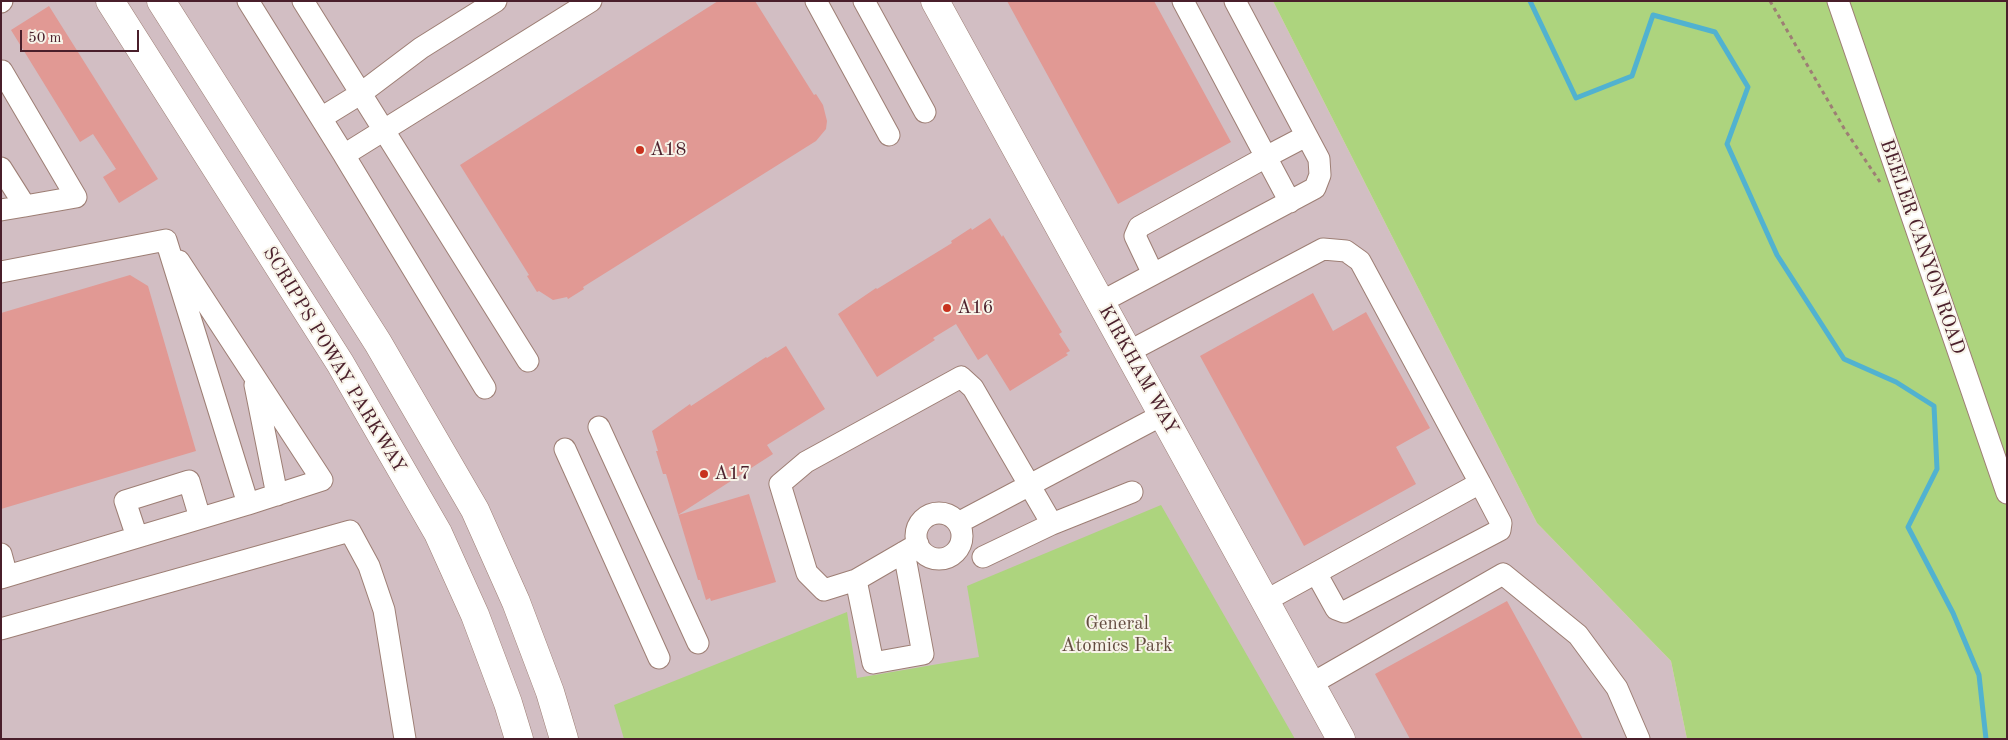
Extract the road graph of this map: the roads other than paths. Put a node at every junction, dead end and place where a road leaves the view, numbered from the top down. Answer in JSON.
{"nodes":[{"id":1,"x":110,"y":1,"type":"edge"},
{"id":2,"x":161,"y":1,"type":"edge"},
{"id":3,"x":248,"y":1,"type":"edge"},
{"id":4,"x":303,"y":1,"type":"edge"},
{"id":5,"x":496,"y":1,"type":"edge"},
{"id":6,"x":591,"y":1,"type":"edge"},
{"id":7,"x":816,"y":1,"type":"edge"},
{"id":8,"x":864,"y":1,"type":"edge"},
{"id":9,"x":935,"y":1,"type":"edge"},
{"id":10,"x":1183,"y":1,"type":"edge"},
{"id":11,"x":1235,"y":1,"type":"edge"},
{"id":12,"x":1838,"y":1,"type":"edge"},
{"id":13,"x":2,"y":71,"type":"edge"},
{"id":14,"x":360,"y":94,"type":"junction"},
{"id":15,"x":925,"y":112,"type":"dead end"},
{"id":16,"x":321,"y":118,"type":"junction"},
{"id":17,"x":383,"y":131,"type":"junction"},
{"id":18,"x":889,"y":135,"type":"dead end"},
{"id":19,"x":1306,"y":136,"type":"junction"},
{"id":20,"x":344,"y":155,"type":"junction"},
{"id":21,"x":1266,"y":157,"type":"junction"},
{"id":22,"x":1,"y":168,"type":"edge"},
{"id":23,"x":1290,"y":202,"type":"junction"},
{"id":24,"x":25,"y":206,"type":"junction"},
{"id":25,"x":1,"y":210,"type":"edge"},
{"id":26,"x":166,"y":240,"type":"junction"},
{"id":27,"x":1,"y":272,"type":"edge"},
{"id":28,"x":1153,"y":274,"type":"junction"},
{"id":29,"x":1101,"y":302,"type":"junction"},
{"id":30,"x":1128,"y":352,"type":"junction"},
{"id":31,"x":528,"y":361,"type":"dead end"},
{"id":32,"x":253,"y":373,"type":"junction"},
{"id":33,"x":485,"y":388,"type":"dead end"},
{"id":34,"x":1162,"y":415,"type":"junction"},
{"id":35,"x":599,"y":427,"type":"dead end"},
{"id":36,"x":565,"y":449,"type":"dead end"},
{"id":37,"x":1480,"y":483,"type":"junction"},
{"id":38,"x":1030,"y":485,"type":"junction"},
{"id":39,"x":1132,"y":492,"type":"dead end"},
{"id":40,"x":2007,"y":493,"type":"edge"},
{"id":41,"x":277,"y":495,"type":"junction"},
{"id":42,"x":248,"y":504,"type":"junction"},
{"id":43,"x":200,"y":518,"type":"junction"},
{"id":44,"x":958,"y":523,"type":"junction"},
{"id":45,"x":1052,"y":524,"type":"junction"},
{"id":46,"x":137,"y":537,"type":"junction"},
{"id":47,"x":911,"y":548,"type":"junction"},
{"id":48,"x":1,"y":554,"type":"edge"},
{"id":49,"x":983,"y":557,"type":"dead end"},
{"id":50,"x":1316,"y":573,"type":"junction"},
{"id":51,"x":4,"y":577,"type":"edge"},
{"id":52,"x":856,"y":580,"type":"junction"},
{"id":53,"x":1265,"y":601,"type":"junction"},
{"id":54,"x":1,"y":629,"type":"edge"},
{"id":55,"x":698,"y":643,"type":"dead end"},
{"id":56,"x":659,"y":658,"type":"dead end"},
{"id":57,"x":1311,"y":684,"type":"junction"},
{"id":58,"x":405,"y":739,"type":"edge"},
{"id":59,"x":519,"y":739,"type":"edge"},
{"id":60,"x":564,"y":739,"type":"edge"},
{"id":61,"x":1341,"y":739,"type":"edge"},
{"id":62,"x":1639,"y":739,"type":"edge"}],
"edges":[{"from":1,"to":59,"type":"main road","name":"SCRIPPS POWAY PARKWAY"},
{"from":2,"to":60,"type":"main road"},
{"from":3,"to":16,"type":"lane"},
{"from":4,"to":14,"type":"lane"},
{"from":5,"to":14,"type":"lane"},
{"from":6,"to":17,"type":"lane"},
{"from":7,"to":18,"type":"lane"},
{"from":8,"to":15,"type":"lane"},
{"from":9,"to":29,"type":"main road","name":"KIRKHAM WAY"},
{"from":10,"to":21,"type":"lane"},
{"from":11,"to":19,"type":"lane"},
{"from":12,"to":40,"type":"lane","name":"BEELER CANYON ROAD"},
{"from":13,"to":24,"type":"lane"},
{"from":14,"to":16,"type":"lane"},
{"from":14,"to":17,"type":"lane"},
{"from":16,"to":20,"type":"lane"},
{"from":17,"to":20,"type":"lane"},
{"from":17,"to":31,"type":"lane"},
{"from":19,"to":21,"type":"lane"},
{"from":19,"to":23,"type":"lane"},
{"from":20,"to":33,"type":"lane"},
{"from":21,"to":23,"type":"lane"},
{"from":21,"to":28,"type":"lane"},
{"from":22,"to":24,"type":"lane"},
{"from":23,"to":28,"type":"lane"},
{"from":24,"to":25,"type":"lane"},
{"from":26,"to":27,"type":"lane"},
{"from":26,"to":32,"type":"lane"},
{"from":26,"to":42,"type":"lane"},
{"from":28,"to":29,"type":"lane"},
{"from":29,"to":30,"type":"main road","name":"KIRKHAM WAY"},
{"from":30,"to":34,"type":"main road","name":"KIRKHAM WAY"},
{"from":30,"to":37,"type":"lane"},
{"from":32,"to":41,"type":"lane"},
{"from":32,"to":41,"type":"lane"},
{"from":34,"to":38,"type":"lane"},
{"from":34,"to":53,"type":"main road","name":"KIRKHAM WAY"},
{"from":35,"to":55,"type":"lane"},
{"from":36,"to":56,"type":"lane"},
{"from":37,"to":50,"type":"lane"},
{"from":37,"to":50,"type":"lane"},
{"from":38,"to":44,"type":"lane"},
{"from":38,"to":45,"type":"lane"},
{"from":38,"to":52,"type":"lane"},
{"from":39,"to":45,"type":"lane"},
{"from":41,"to":42,"type":"lane"},
{"from":42,"to":43,"type":"lane"},
{"from":43,"to":46,"type":"lane"},
{"from":43,"to":46,"type":"lane"},
{"from":44,"to":47,"type":"lane"},
{"from":44,"to":47,"type":"lane"},
{"from":45,"to":49,"type":"lane"},
{"from":46,"to":51,"type":"lane"},
{"from":47,"to":52,"type":"lane"},
{"from":47,"to":52,"type":"lane"},
{"from":48,"to":51,"type":"lane"},
{"from":50,"to":53,"type":"lane"},
{"from":53,"to":57,"type":"main road","name":"KIRKHAM WAY"},
{"from":54,"to":58,"type":"lane"},
{"from":57,"to":61,"type":"main road","name":"KIRKHAM WAY"},
{"from":57,"to":62,"type":"lane"}]}
